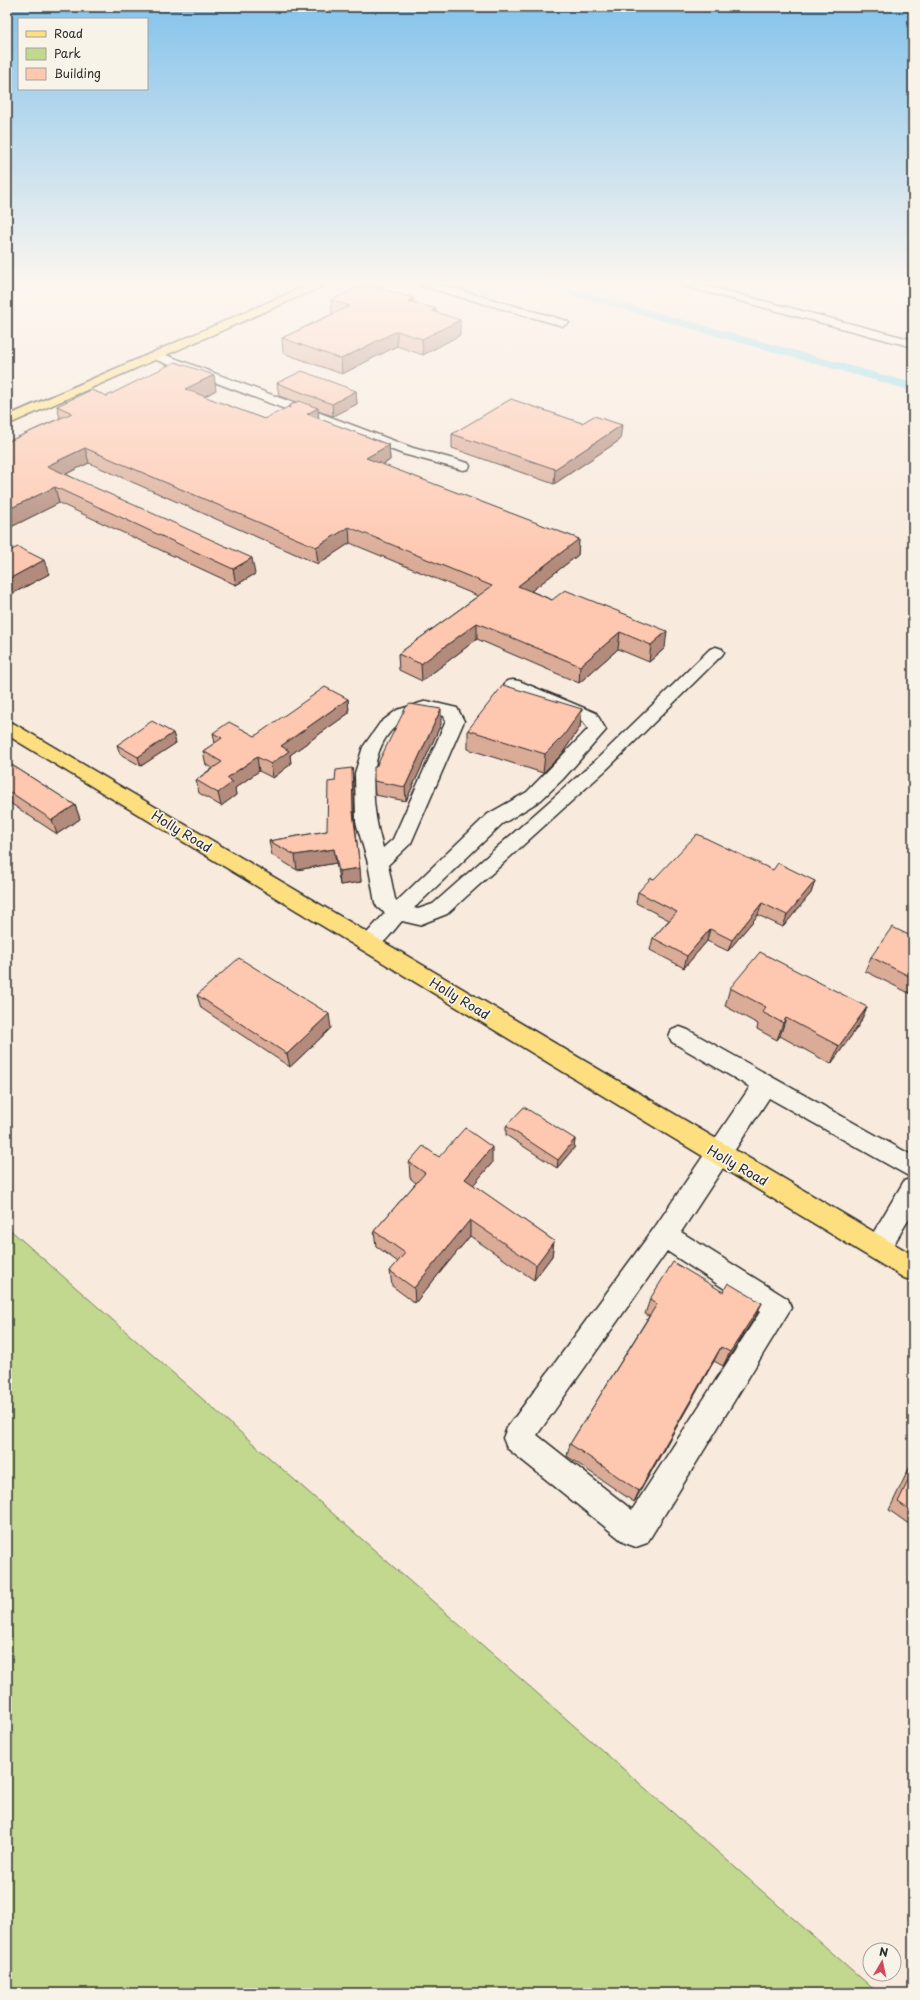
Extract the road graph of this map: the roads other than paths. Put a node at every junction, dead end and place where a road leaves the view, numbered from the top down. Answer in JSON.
{"nodes":[{"id":1,"x":108,"y":377,"type":"edge"},
{"id":2,"x":214,"y":377,"type":"edge"},
{"id":3,"x":7,"y":421,"type":"edge"},
{"id":4,"x":463,"y":466,"type":"dead end"},
{"id":5,"x":716,"y":652,"type":"dead end"},
{"id":6,"x":513,"y":685,"type":"dead end"},
{"id":7,"x":7,"y":726,"type":"edge"},
{"id":8,"x":378,"y":863,"type":"junction"},
{"id":9,"x":398,"y":912,"type":"junction"},
{"id":10,"x":369,"y":943,"type":"junction"},
{"id":11,"x":680,"y":1036,"type":"dead end"},
{"id":12,"x":765,"y":1084,"type":"junction"},
{"id":13,"x":719,"y":1154,"type":"junction"},
{"id":14,"x":913,"y":1168,"type":"edge"},
{"id":15,"x":913,"y":1189,"type":"edge"},
{"id":16,"x":664,"y":1235,"type":"junction"},
{"id":17,"x":878,"y":1248,"type":"junction"},
{"id":18,"x":913,"y":1269,"type":"edge"}],
"edges":[{"from":1,"to":3,"type":"main road"},
{"from":2,"to":4,"type":"street"},
{"from":5,"to":9,"type":"street"},
{"from":6,"to":9,"type":"street"},
{"from":7,"to":10,"type":"main road","name":"Holly Road"},
{"from":8,"to":8,"type":"street"},
{"from":8,"to":9,"type":"street"},
{"from":9,"to":10,"type":"street"},
{"from":10,"to":13,"type":"main road","name":"Holly Road"},
{"from":11,"to":12,"type":"street"},
{"from":12,"to":13,"type":"street"},
{"from":12,"to":14,"type":"street"},
{"from":13,"to":16,"type":"street"},
{"from":13,"to":17,"type":"main road","name":"Holly Road"},
{"from":15,"to":17,"type":"street"},
{"from":16,"to":16,"type":"street"},
{"from":17,"to":18,"type":"main road","name":"Holly Road"}]}
